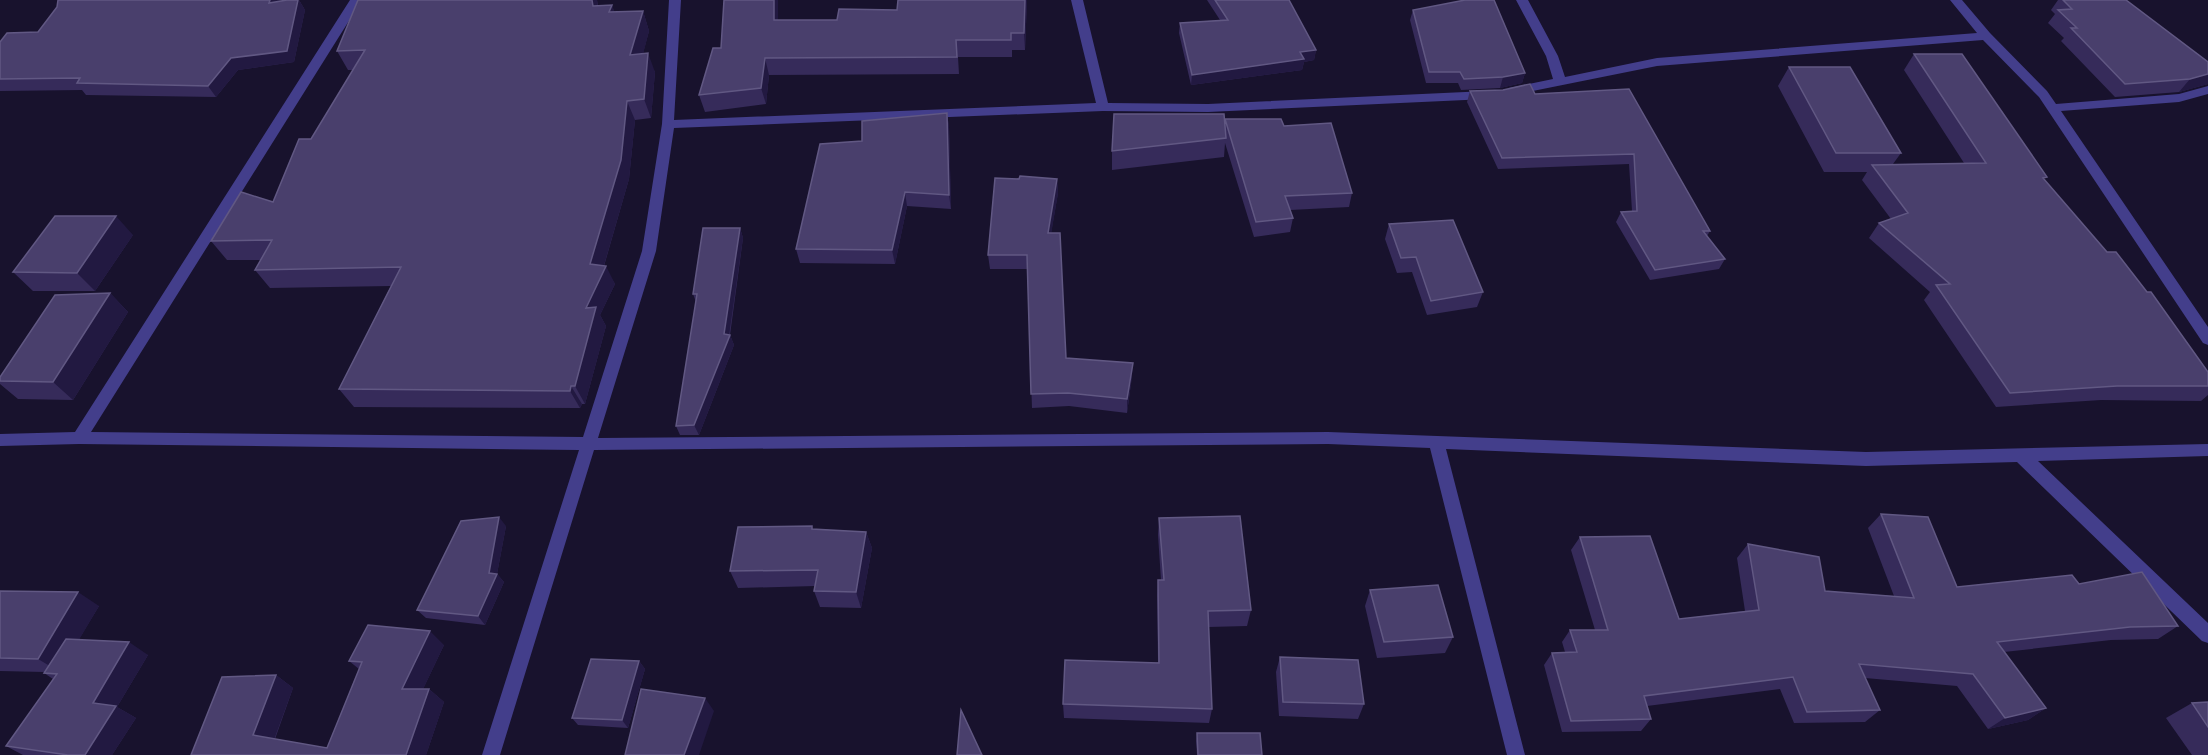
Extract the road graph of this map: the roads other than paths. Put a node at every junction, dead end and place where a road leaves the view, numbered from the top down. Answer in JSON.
{"nodes":[{"id":1,"x":356,"y":0,"type":"edge"},
{"id":2,"x":675,"y":0,"type":"edge"},
{"id":3,"x":1077,"y":0,"type":"edge"},
{"id":4,"x":1522,"y":0,"type":"edge"},
{"id":5,"x":1956,"y":0,"type":"edge"},
{"id":6,"x":1986,"y":36,"type":"junction"},
{"id":7,"x":1560,"y":81,"type":"junction"},
{"id":8,"x":2208,"y":90,"type":"edge"},
{"id":9,"x":1103,"y":108,"type":"junction"},
{"id":10,"x":2052,"y":108,"type":"junction"},
{"id":11,"x":668,"y":124,"type":"junction"},
{"id":12,"x":2208,"y":339,"type":"edge"},
{"id":13,"x":79,"y":438,"type":"junction"},
{"id":14,"x":0,"y":440,"type":"edge"},
{"id":15,"x":1436,"y":442,"type":"junction"},
{"id":16,"x":590,"y":444,"type":"junction"},
{"id":17,"x":2208,"y":450,"type":"edge"},
{"id":18,"x":2020,"y":455,"type":"junction"},
{"id":19,"x":2208,"y":635,"type":"edge"},
{"id":20,"x":491,"y":755,"type":"edge"},
{"id":21,"x":1516,"y":755,"type":"edge"}],
"edges":[{"from":1,"to":13,"type":"street"},
{"from":2,"to":11,"type":"street"},
{"from":3,"to":9,"type":"street"},
{"from":4,"to":7,"type":"street"},
{"from":5,"to":6,"type":"street"},
{"from":6,"to":7,"type":"street"},
{"from":6,"to":10,"type":"street"},
{"from":7,"to":9,"type":"street"},
{"from":8,"to":10,"type":"street"},
{"from":9,"to":11,"type":"street"},
{"from":10,"to":12,"type":"street"},
{"from":11,"to":16,"type":"street"},
{"from":13,"to":14,"type":"street"},
{"from":13,"to":16,"type":"street"},
{"from":15,"to":16,"type":"street"},
{"from":15,"to":18,"type":"street"},
{"from":15,"to":21,"type":"street"},
{"from":16,"to":20,"type":"street"},
{"from":17,"to":18,"type":"street"},
{"from":18,"to":19,"type":"street"}]}
